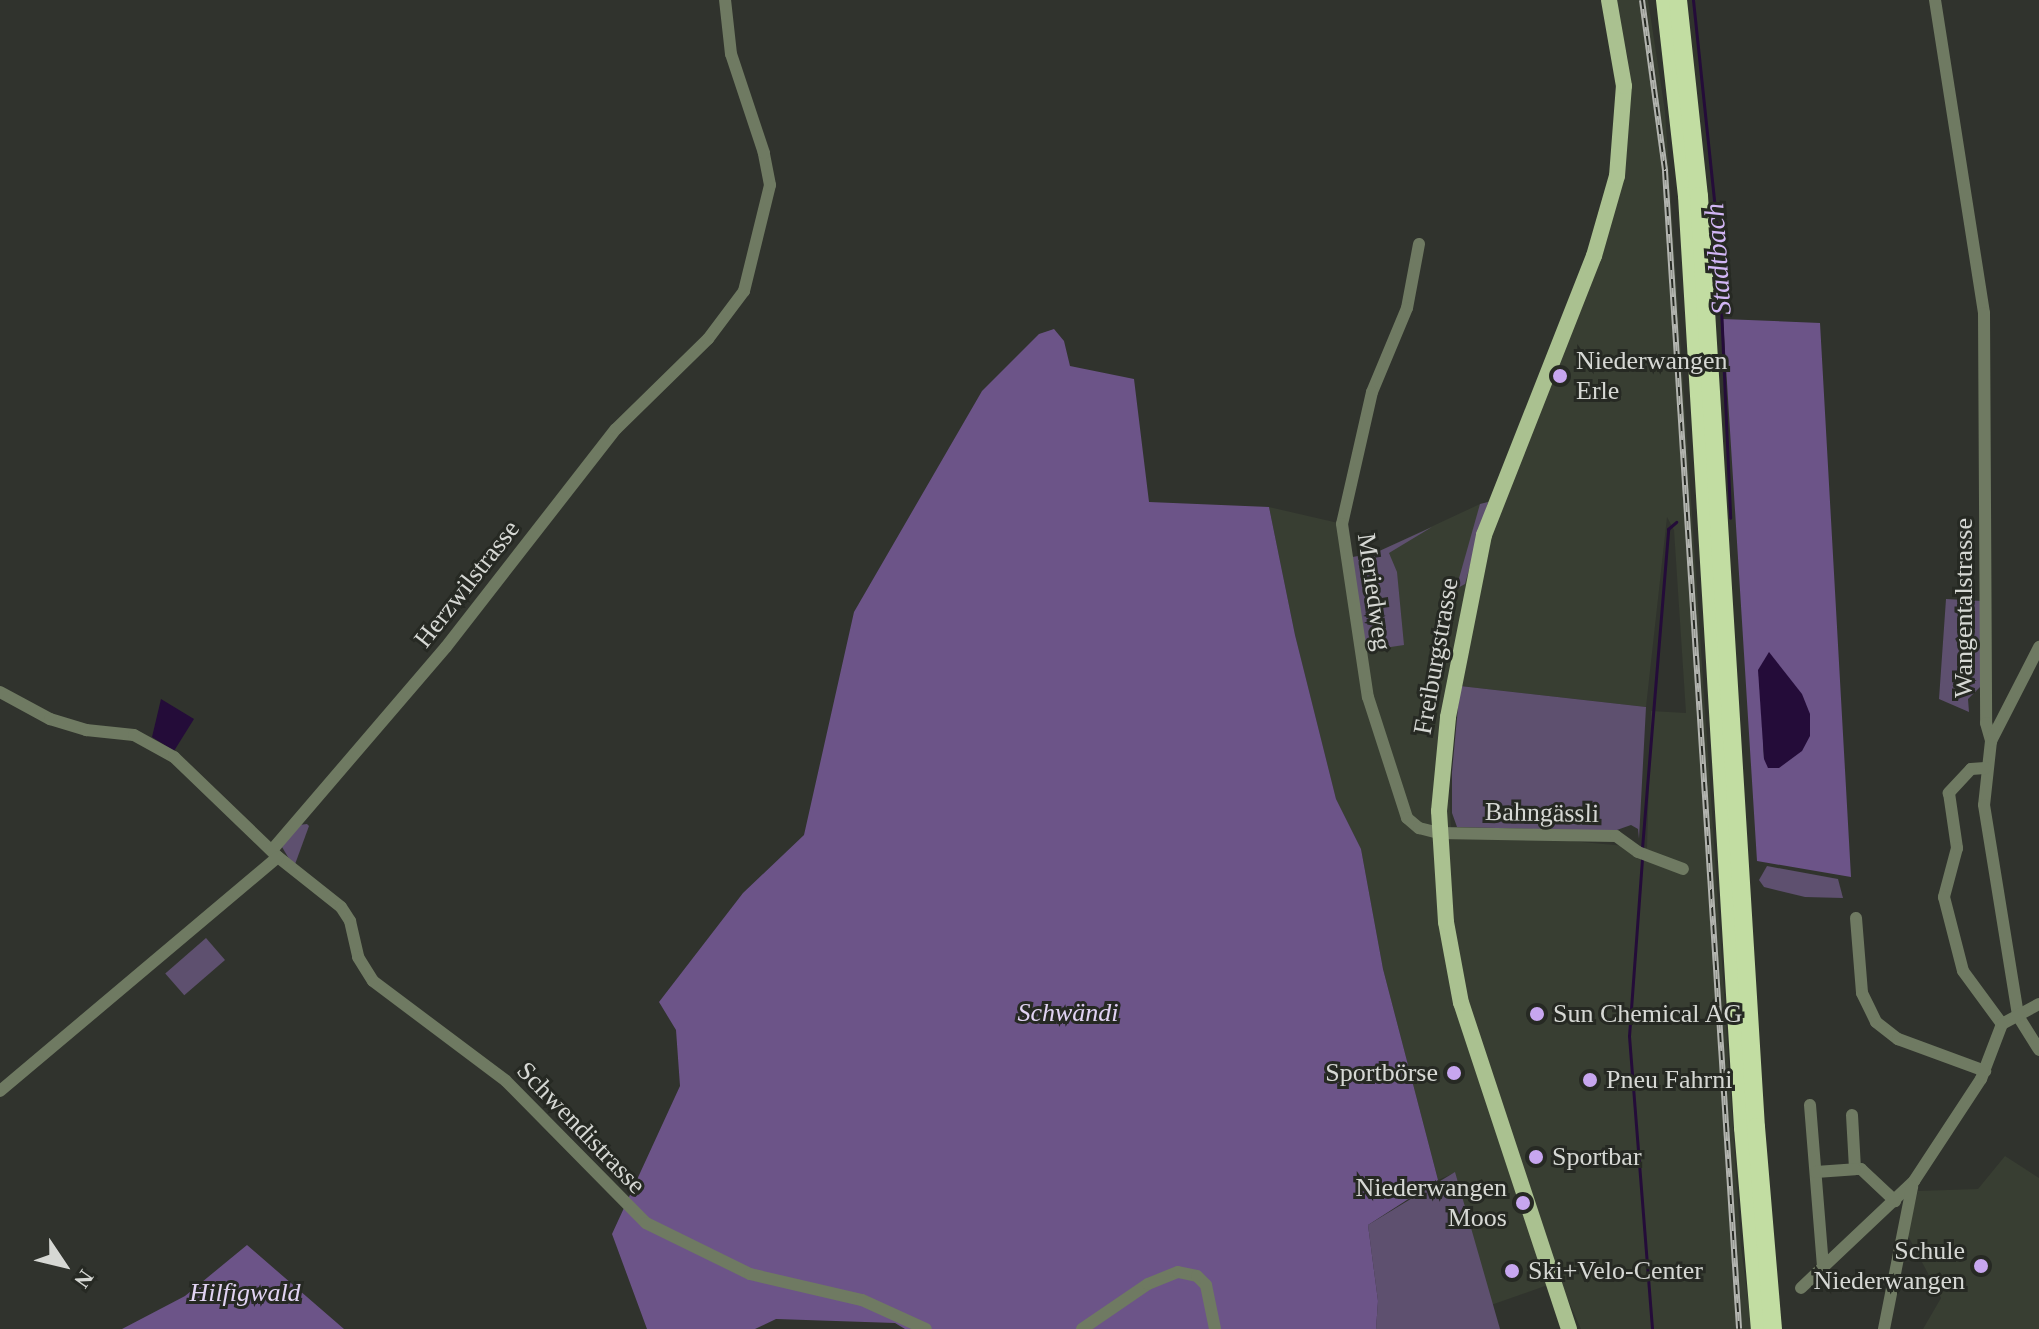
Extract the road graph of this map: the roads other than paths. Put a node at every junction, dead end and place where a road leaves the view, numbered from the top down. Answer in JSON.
{"nodes":[{"id":1,"x":725,"y":0,"type":"edge"},
{"id":2,"x":1609,"y":0,"type":"edge"},
{"id":3,"x":1665,"y":0,"type":"edge"},
{"id":4,"x":1678,"y":0,"type":"edge"},
{"id":5,"x":1935,"y":0,"type":"edge"},
{"id":6,"x":1419,"y":244,"type":"dead end"},
{"id":7,"x":2039,"y":647,"type":"edge"},
{"id":8,"x":0,"y":692,"type":"edge"},
{"id":9,"x":1991,"y":741,"type":"junction"},
{"id":10,"x":1985,"y":768,"type":"junction"},
{"id":11,"x":1439,"y":833,"type":"junction"},
{"id":12,"x":275,"y":853,"type":"junction"},
{"id":13,"x":1683,"y":869,"type":"dead end"},
{"id":14,"x":1856,"y":918,"type":"dead end"},
{"id":15,"x":2039,"y":1004,"type":"edge"},
{"id":16,"x":2018,"y":1016,"type":"junction"},
{"id":17,"x":2002,"y":1024,"type":"junction"},
{"id":18,"x":2039,"y":1050,"type":"edge"},
{"id":19,"x":1985,"y":1071,"type":"junction"},
{"id":20,"x":0,"y":1091,"type":"edge"},
{"id":21,"x":1810,"y":1105,"type":"dead end"},
{"id":22,"x":1852,"y":1115,"type":"dead end"},
{"id":23,"x":1855,"y":1169,"type":"junction"},
{"id":24,"x":1816,"y":1172,"type":"junction"},
{"id":25,"x":1914,"y":1181,"type":"junction"},
{"id":26,"x":1895,"y":1201,"type":"junction"},
{"id":27,"x":1823,"y":1266,"type":"junction"},
{"id":28,"x":1801,"y":1288,"type":"dead end"},
{"id":29,"x":926,"y":1329,"type":"edge"},
{"id":30,"x":1082,"y":1329,"type":"edge"},
{"id":31,"x":1215,"y":1329,"type":"edge"},
{"id":32,"x":1569,"y":1329,"type":"edge"},
{"id":33,"x":1760,"y":1329,"type":"edge"},
{"id":34,"x":1773,"y":1329,"type":"edge"},
{"id":35,"x":1884,"y":1329,"type":"edge"}],
"edges":[{"from":1,"to":12,"type":"street","name":"Herzwilstrasse"},
{"from":2,"to":11,"type":"main road","name":"Freiburgstrasse"},
{"from":3,"to":33,"type":"highway"},
{"from":4,"to":34,"type":"highway"},
{"from":5,"to":9,"type":"street","name":"Wangentalstrasse"},
{"from":6,"to":11,"type":"street","name":"Meriedweg"},
{"from":7,"to":9,"type":"street"},
{"from":8,"to":12,"type":"street","name":"Schwendistrasse"},
{"from":9,"to":10,"type":"street","name":"Wangentalstrasse"},
{"from":10,"to":16,"type":"street","name":"Wangentalstrasse"},
{"from":10,"to":17,"type":"street"},
{"from":11,"to":13,"type":"street","name":"Bahngässli"},
{"from":11,"to":32,"type":"main road","name":"Freiburgstrasse"},
{"from":12,"to":20,"type":"street","name":"Herzwilstrasse"},
{"from":12,"to":29,"type":"street","name":"Schwendistrasse"},
{"from":14,"to":19,"type":"street"},
{"from":15,"to":16,"type":"street"},
{"from":16,"to":17,"type":"street"},
{"from":16,"to":18,"type":"street"},
{"from":17,"to":19,"type":"street"},
{"from":19,"to":25,"type":"street"},
{"from":21,"to":24,"type":"street"},
{"from":22,"to":23,"type":"street"},
{"from":23,"to":24,"type":"street"},
{"from":23,"to":26,"type":"street"},
{"from":24,"to":27,"type":"street"},
{"from":25,"to":26,"type":"street"},
{"from":25,"to":35,"type":"street"},
{"from":26,"to":27,"type":"street"},
{"from":27,"to":28,"type":"street"},
{"from":30,"to":31,"type":"street"}]}
